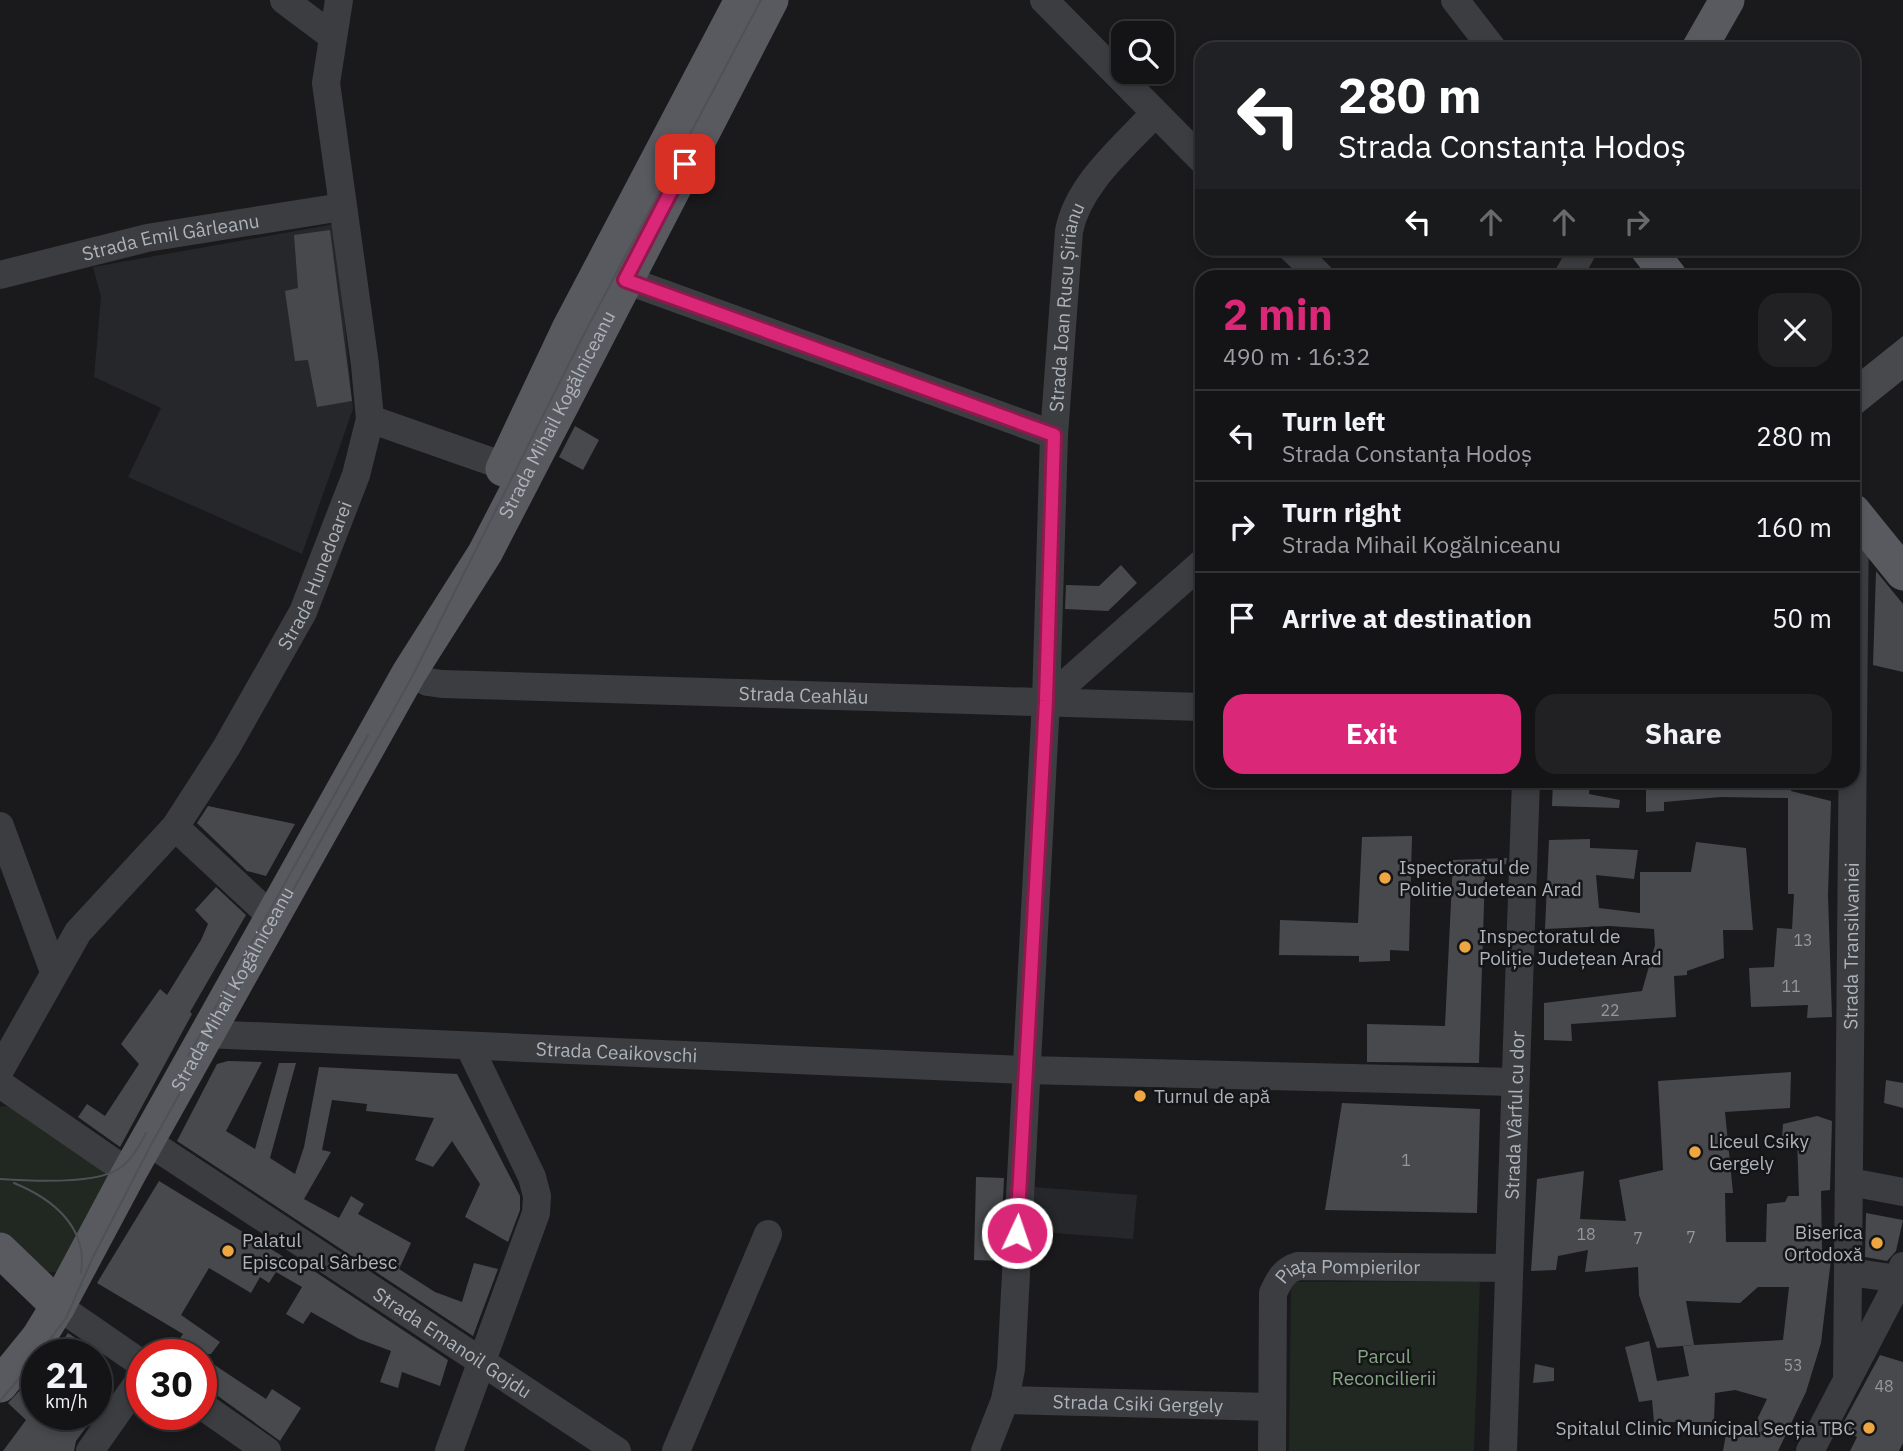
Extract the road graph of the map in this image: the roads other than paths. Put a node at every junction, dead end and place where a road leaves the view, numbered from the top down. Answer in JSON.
{"nodes":[{"id":1,"x":284,"y":0,"type":"edge"},
{"id":2,"x":339,"y":0,"type":"edge"},
{"id":3,"x":741,"y":0,"type":"edge"},
{"id":4,"x":771,"y":0,"type":"edge"},
{"id":5,"x":1044,"y":0,"type":"edge"},
{"id":6,"x":1455,"y":0,"type":"edge"},
{"id":7,"x":1727,"y":0,"type":"edge"},
{"id":8,"x":332,"y":36,"type":"junction"},
{"id":9,"x":1488,"y":42,"type":"edge"},
{"id":10,"x":1703,"y":42,"type":"edge"},
{"id":11,"x":1154,"y":113,"type":"junction"},
{"id":12,"x":1195,"y":153,"type":"edge"},
{"id":13,"x":342,"y":207,"type":"junction"},
{"id":14,"x":1299,"y":256,"type":"edge"},
{"id":15,"x":1653,"y":256,"type":"edge"},
{"id":16,"x":1314,"y":270,"type":"edge"},
{"id":17,"x":1664,"y":270,"type":"edge"},
{"id":18,"x":0,"y":275,"type":"edge"},
{"id":19,"x":613,"y":276,"type":"junction"},
{"id":20,"x":369,"y":419,"type":"junction"},
{"id":21,"x":1054,"y":435,"type":"junction"},
{"id":22,"x":504,"y":466,"type":"junction"},
{"id":23,"x":1860,"y":519,"type":"edge"},
{"id":24,"x":1195,"y":569,"type":"edge"},
{"id":25,"x":1903,"y":573,"type":"edge"},
{"id":26,"x":409,"y":673,"type":"junction"},
{"id":27,"x":1046,"y":701,"type":"junction"},
{"id":28,"x":1195,"y":707,"type":"edge"},
{"id":29,"x":1526,"y":788,"type":"edge"},
{"id":30,"x":1852,"y":788,"type":"edge"},
{"id":31,"x":0,"y":826,"type":"edge"},
{"id":32,"x":175,"y":827,"type":"junction"},
{"id":33,"x":271,"y":916,"type":"junction"},
{"id":34,"x":54,"y":972,"type":"junction"},
{"id":35,"x":206,"y":1034,"type":"junction"},
{"id":36,"x":470,"y":1048,"type":"junction"},
{"id":37,"x":0,"y":1070,"type":"edge"},
{"id":38,"x":1026,"y":1070,"type":"junction"},
{"id":39,"x":1514,"y":1082,"type":"junction"},
{"id":40,"x":0,"y":1084,"type":"edge"},
{"id":41,"x":148,"y":1141,"type":"junction"},
{"id":42,"x":129,"y":1172,"type":"junction"},
{"id":43,"x":1850,"y":1182,"type":"junction"},
{"id":44,"x":1903,"y":1192,"type":"edge"},
{"id":45,"x":768,"y":1234,"type":"dead end"},
{"id":46,"x":0,"y":1250,"type":"edge"},
{"id":47,"x":1509,"y":1268,"type":"junction"},
{"id":48,"x":1850,"y":1272,"type":"junction"},
{"id":49,"x":1900,"y":1272,"type":"edge"},
{"id":50,"x":58,"y":1306,"type":"junction"},
{"id":51,"x":1893,"y":1313,"type":"edge"},
{"id":52,"x":126,"y":1353,"type":"edge"},
{"id":53,"x":483,"y":1360,"type":"junction"},
{"id":54,"x":1847,"y":1380,"type":"junction"},
{"id":55,"x":0,"y":1385,"type":"edge"},
{"id":56,"x":126,"y":1400,"type":"edge"},
{"id":57,"x":1005,"y":1400,"type":"junction"},
{"id":58,"x":1271,"y":1408,"type":"junction"},
{"id":59,"x":217,"y":1416,"type":"edge"},
{"id":60,"x":90,"y":1451,"type":"edge"},
{"id":61,"x":267,"y":1451,"type":"edge"},
{"id":62,"x":449,"y":1451,"type":"edge"},
{"id":63,"x":617,"y":1451,"type":"edge"},
{"id":64,"x":676,"y":1451,"type":"edge"},
{"id":65,"x":985,"y":1451,"type":"edge"},
{"id":66,"x":1272,"y":1451,"type":"edge"},
{"id":67,"x":1503,"y":1451,"type":"edge"},
{"id":68,"x":1810,"y":1451,"type":"edge"}],
"edges":[{"from":1,"to":8,"type":"street"},
{"from":2,"to":8,"type":"street","name":"Strada Hunedoarei"},
{"from":3,"to":19,"type":"main road","name":"Strada Mihail Kogălniceanu"},
{"from":4,"to":19,"type":"main road","name":"Strada Mihail Kogălniceanu"},
{"from":5,"to":11,"type":"street"},
{"from":6,"to":9,"type":"street"},
{"from":7,"to":10,"type":"main road"},
{"from":8,"to":13,"type":"street","name":"Strada Hunedoarei"},
{"from":11,"to":12,"type":"street"},
{"from":11,"to":21,"type":"street","name":"Strada Ioan Rusu Șirianu"},
{"from":13,"to":18,"type":"street","name":"Strada Emil Gârleanu"},
{"from":13,"to":20,"type":"street","name":"Strada Hunedoarei"},
{"from":14,"to":16,"type":"street"},
{"from":15,"to":17,"type":"main road"},
{"from":19,"to":21,"type":"street"},
{"from":19,"to":22,"type":"main road","name":"Strada Mihail Kogălniceanu"},
{"from":19,"to":26,"type":"main road","name":"Strada Mihail Kogălniceanu"},
{"from":20,"to":22,"type":"street"},
{"from":20,"to":32,"type":"street","name":"Strada Hunedoarei"},
{"from":21,"to":27,"type":"street","name":"Strada Ioan Rusu Șirianu"},
{"from":22,"to":26,"type":"main road","name":"Strada Mihail Kogălniceanu"},
{"from":23,"to":25,"type":"main road"},
{"from":24,"to":27,"type":"street"},
{"from":26,"to":27,"type":"street","name":"Strada Ceahlău"},
{"from":26,"to":33,"type":"main road","name":"Strada Mihail Kogălniceanu"},
{"from":27,"to":28,"type":"street","name":"Strada Ceahlău"},
{"from":27,"to":38,"type":"street","name":"Strada Ioan Rusu Șirianu"},
{"from":29,"to":39,"type":"street","name":"Strada Vârful cu dor"},
{"from":30,"to":43,"type":"street","name":"Strada Transilvaniei"},
{"from":31,"to":34,"type":"street"},
{"from":32,"to":33,"type":"street"},
{"from":32,"to":34,"type":"street","name":"Strada Hunedoarei"},
{"from":33,"to":35,"type":"main road","name":"Strada Mihail Kogălniceanu"},
{"from":34,"to":37,"type":"street","name":"Strada Hunedoarei"},
{"from":35,"to":36,"type":"street","name":"Strada Ceaikovschi"},
{"from":35,"to":41,"type":"main road","name":"Strada Mihail Kogălniceanu"},
{"from":36,"to":38,"type":"street","name":"Strada Ceaikovschi"},
{"from":36,"to":53,"type":"street"},
{"from":38,"to":39,"type":"street","name":"Strada Ceaikovschi"},
{"from":38,"to":57,"type":"street","name":"Strada Ioan Rusu Șirianu"},
{"from":39,"to":47,"type":"street","name":"Strada Vârful cu dor"},
{"from":40,"to":42,"type":"street"},
{"from":41,"to":42,"type":"main road","name":"Strada Mihail Kogălniceanu"},
{"from":41,"to":53,"type":"street","name":"Strada Emanoil Gojdu"},
{"from":42,"to":50,"type":"main road","name":"Strada Mihail Kogălniceanu"},
{"from":43,"to":44,"type":"street"},
{"from":43,"to":48,"type":"street","name":"Strada Transilvaniei"},
{"from":45,"to":64,"type":"street"},
{"from":46,"to":50,"type":"main road"},
{"from":47,"to":58,"type":"street","name":"Piața Pompierilor"},
{"from":47,"to":67,"type":"street","name":"Strada Vârful cu dor"},
{"from":48,"to":49,"type":"street"},
{"from":48,"to":54,"type":"street","name":"Strada Transilvaniei"},
{"from":49,"to":51,"type":"street"},
{"from":50,"to":52,"type":"street"},
{"from":50,"to":55,"type":"main road","name":"Strada Mihail Kogălniceanu"},
{"from":51,"to":54,"type":"street"},
{"from":53,"to":62,"type":"street"},
{"from":53,"to":63,"type":"street","name":"Strada Emanoil Gojdu"},
{"from":54,"to":68,"type":"street"},
{"from":56,"to":60,"type":"street"},
{"from":57,"to":58,"type":"street","name":"Strada Csiki Gergely"},
{"from":57,"to":65,"type":"street","name":"Strada Ioan Rusu Șirianu"},
{"from":58,"to":66,"type":"street","name":"Piața Pompierilor"},
{"from":59,"to":61,"type":"street"}]}
